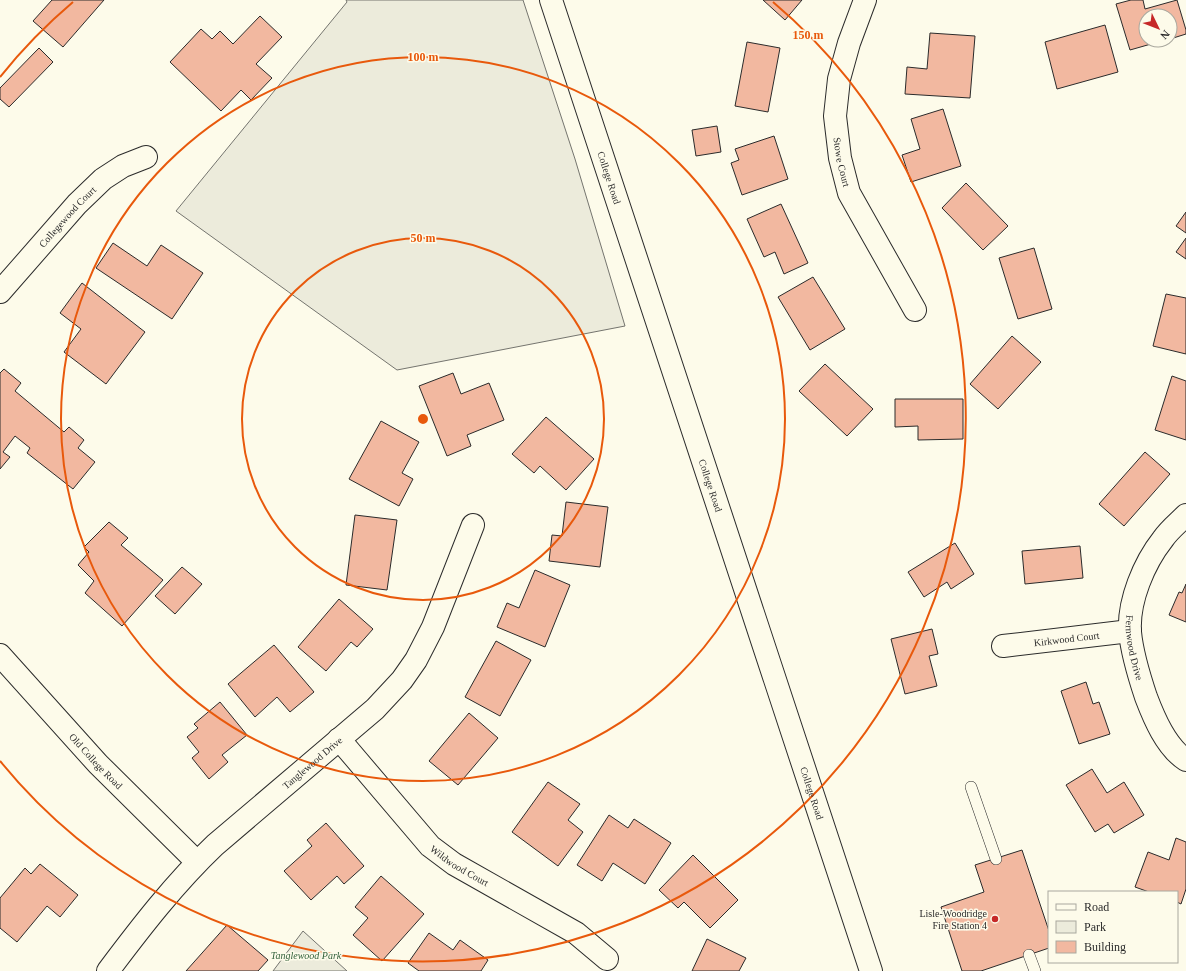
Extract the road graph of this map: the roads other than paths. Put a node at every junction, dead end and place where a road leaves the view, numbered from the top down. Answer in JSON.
{"nodes":[{"id":1,"x":551,"y":0,"type":"edge"},
{"id":2,"x":865,"y":0,"type":"edge"},
{"id":3,"x":146,"y":157,"type":"dead end"},
{"id":4,"x":0,"y":292,"type":"edge"},
{"id":5,"x":915,"y":310,"type":"dead end"},
{"id":6,"x":1186,"y":515,"type":"edge"},
{"id":7,"x":473,"y":525,"type":"dead end"},
{"id":8,"x":1130,"y":631,"type":"junction"},
{"id":9,"x":1003,"y":646,"type":"dead end"},
{"id":10,"x":0,"y":654,"type":"edge"},
{"id":11,"x":340,"y":739,"type":"junction"},
{"id":12,"x":1186,"y":760,"type":"edge"},
{"id":13,"x":971,"y":787,"type":"dead end"},
{"id":14,"x":996,"y":858,"type":"dead end"},
{"id":15,"x":197,"y":862,"type":"junction"},
{"id":16,"x":1029,"y":955,"type":"dead end"},
{"id":17,"x":607,"y":959,"type":"dead end"},
{"id":18,"x":108,"y":971,"type":"edge"},
{"id":19,"x":871,"y":971,"type":"edge"},
{"id":20,"x":1035,"y":971,"type":"edge"}],
"edges":[{"from":1,"to":19,"type":"street","name":"College Road"},
{"from":2,"to":5,"type":"street","name":"Stowe Court"},
{"from":3,"to":4,"type":"street","name":"Collegewood Court"},
{"from":6,"to":8,"type":"street","name":"Fernwood Drive"},
{"from":7,"to":11,"type":"street","name":"Tanglewood Drive"},
{"from":8,"to":9,"type":"street","name":"Kirkwood Court"},
{"from":8,"to":12,"type":"street","name":"Fernwood Drive"},
{"from":10,"to":15,"type":"street","name":"Old College Road"},
{"from":11,"to":15,"type":"street","name":"Tanglewood Drive"},
{"from":11,"to":17,"type":"street","name":"Wildwood Court"},
{"from":13,"to":14,"type":"lane"},
{"from":15,"to":18,"type":"street","name":"Tanglewood Drive"},
{"from":16,"to":20,"type":"lane"}]}
